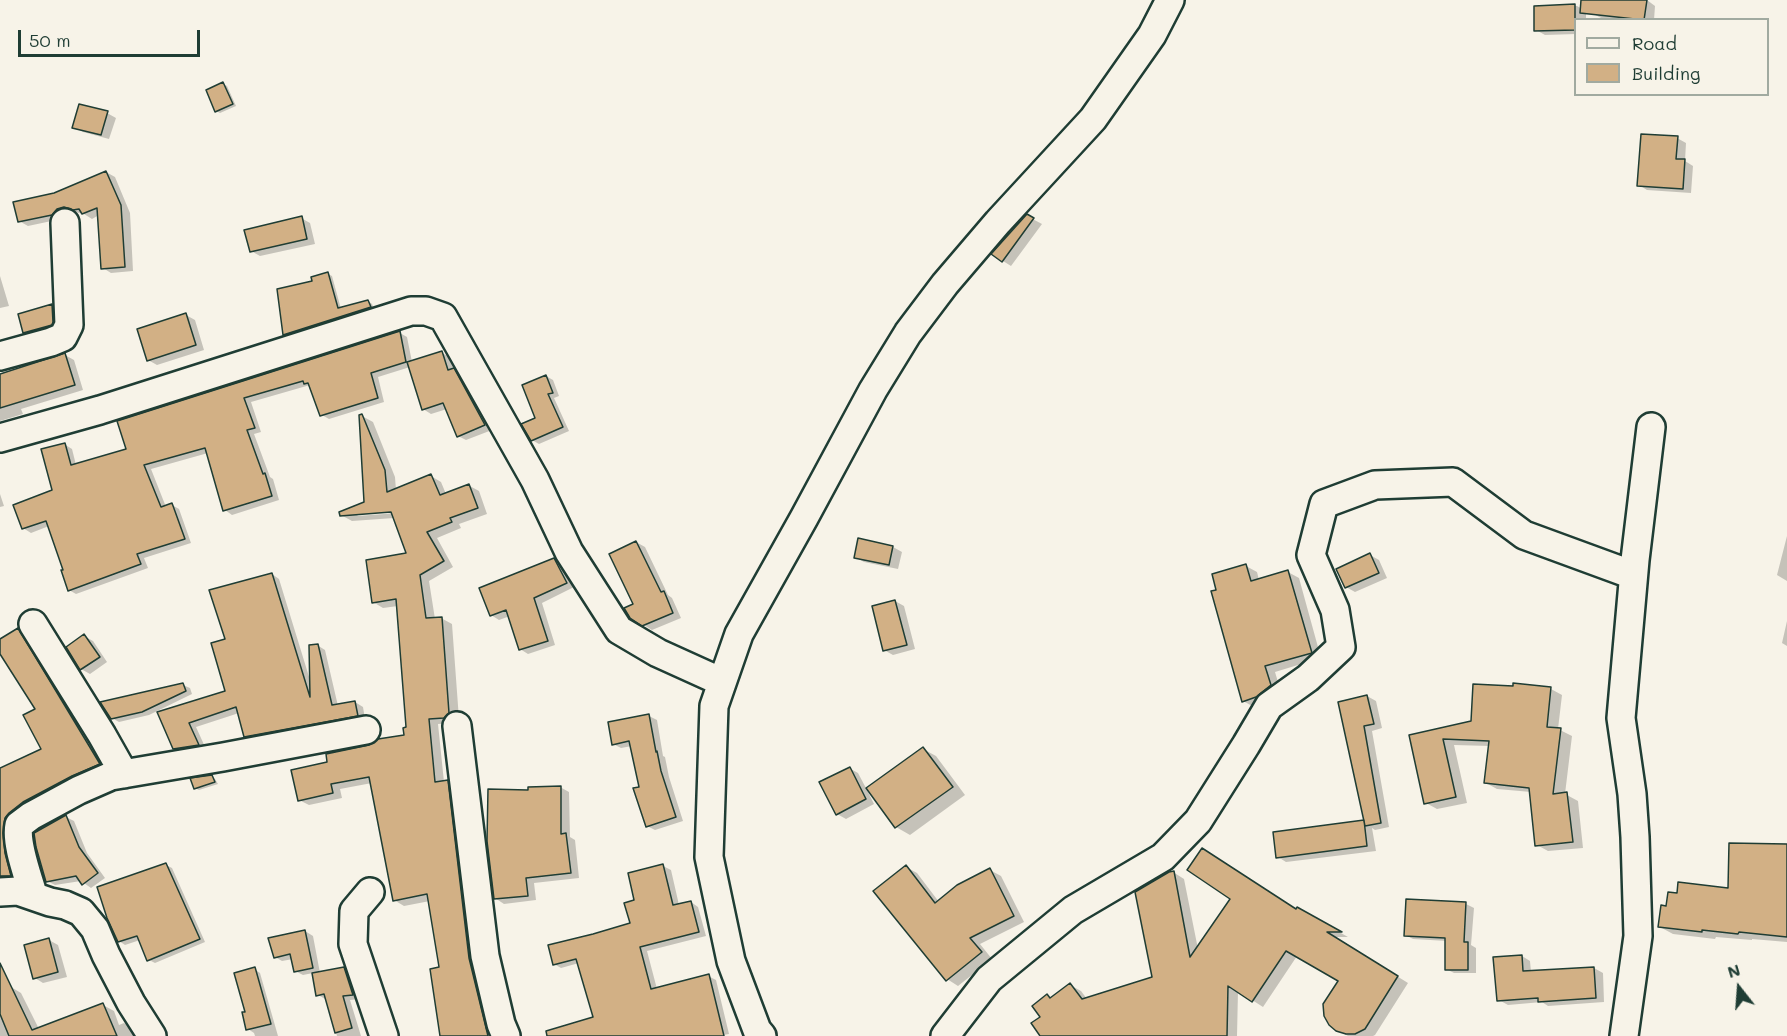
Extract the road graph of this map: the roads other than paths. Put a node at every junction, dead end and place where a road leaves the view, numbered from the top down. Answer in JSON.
{"nodes":[{"id":1,"x":1170,"y":0,"type":"edge"},
{"id":2,"x":65,"y":223,"type":"dead end"},
{"id":3,"x":0,"y":356,"type":"edge"},
{"id":4,"x":1651,"y":428,"type":"dead end"},
{"id":5,"x":0,"y":438,"type":"edge"},
{"id":6,"x":1633,"y":575,"type":"junction"},
{"id":7,"x":33,"y":624,"type":"dead end"},
{"id":8,"x":722,"y":682,"type":"junction"},
{"id":9,"x":457,"y":726,"type":"dead end"},
{"id":10,"x":366,"y":730,"type":"dead end"},
{"id":11,"x":124,"y":774,"type":"junction"},
{"id":12,"x":0,"y":892,"type":"edge"},
{"id":13,"x":370,"y":892,"type":"dead end"},
{"id":14,"x":33,"y":894,"type":"junction"},
{"id":15,"x":152,"y":1036,"type":"edge"},
{"id":16,"x":384,"y":1036,"type":"edge"},
{"id":17,"x":506,"y":1036,"type":"edge"},
{"id":18,"x":762,"y":1036,"type":"edge"},
{"id":19,"x":945,"y":1036,"type":"edge"},
{"id":20,"x":1624,"y":1036,"type":"edge"}],
"edges":[{"from":1,"to":8,"type":"street"},
{"from":2,"to":3,"type":"street"},
{"from":4,"to":6,"type":"street"},
{"from":5,"to":8,"type":"street"},
{"from":6,"to":19,"type":"street"},
{"from":6,"to":20,"type":"street"},
{"from":7,"to":11,"type":"street"},
{"from":8,"to":18,"type":"street"},
{"from":9,"to":17,"type":"street"},
{"from":10,"to":11,"type":"street"},
{"from":11,"to":14,"type":"street"},
{"from":12,"to":14,"type":"street"},
{"from":13,"to":16,"type":"street"},
{"from":14,"to":15,"type":"street"}]}
